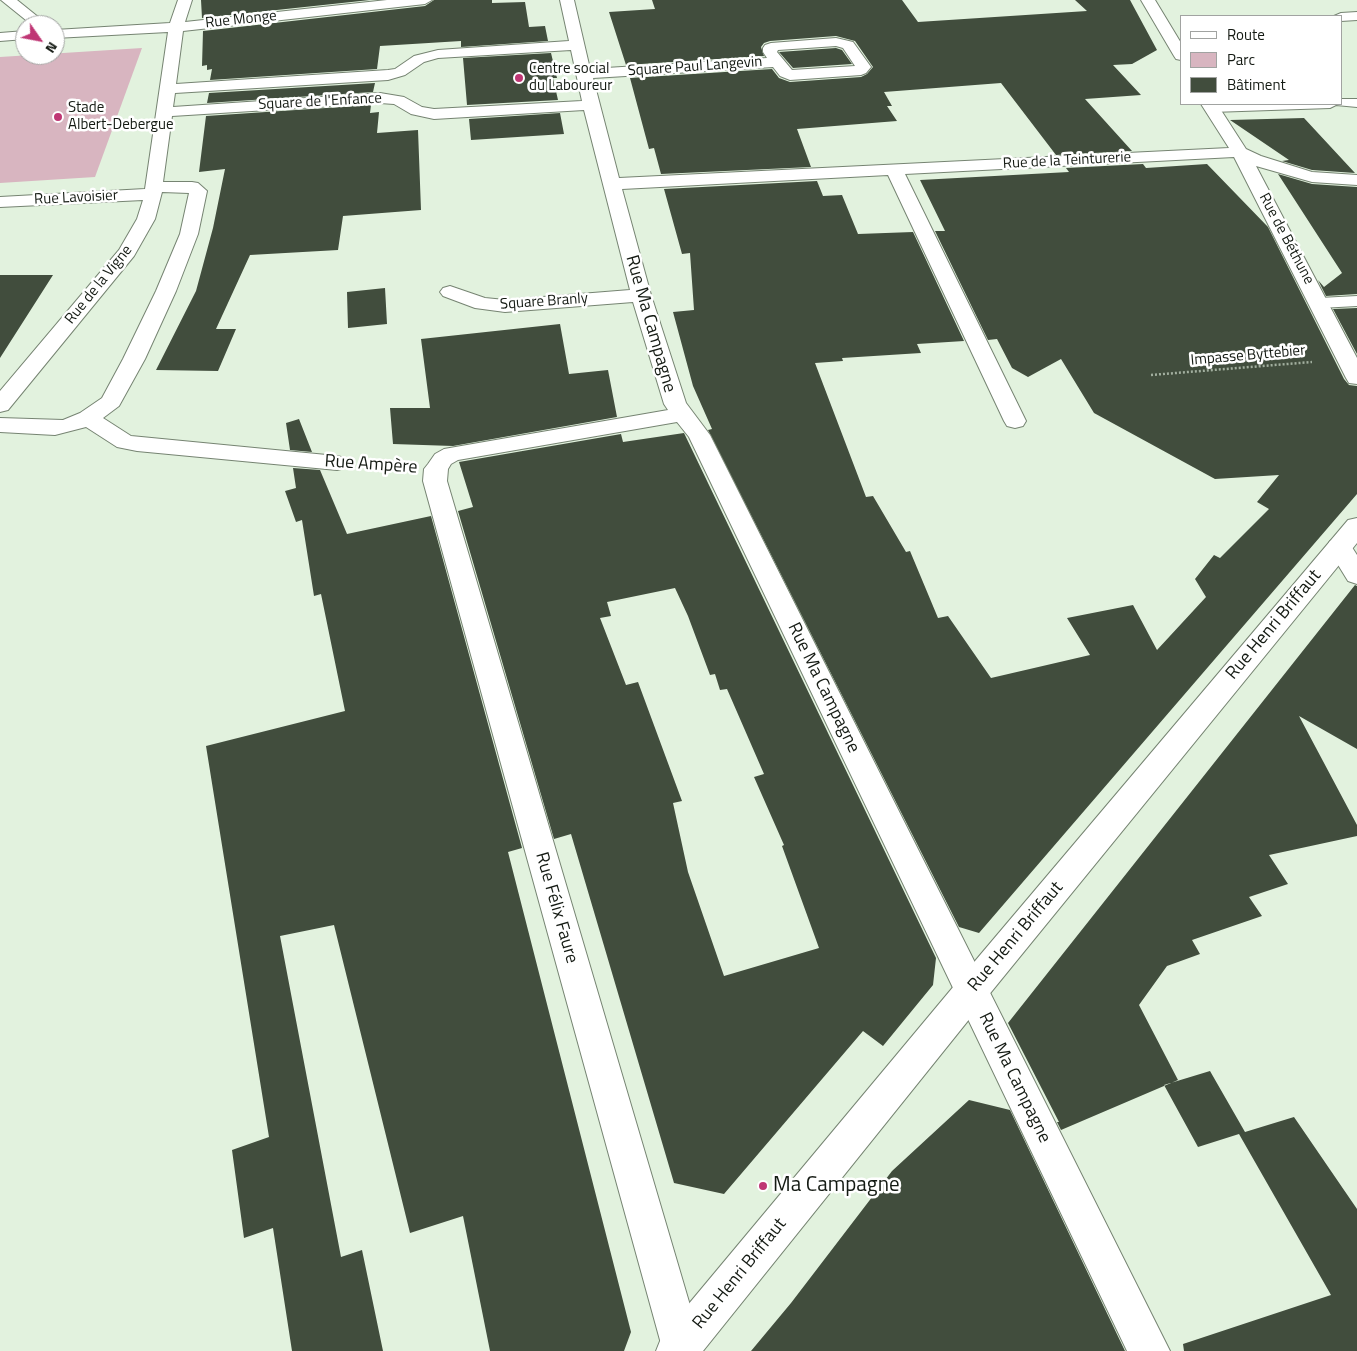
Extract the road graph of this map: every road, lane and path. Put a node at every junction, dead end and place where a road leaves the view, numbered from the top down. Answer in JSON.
{"nodes":[{"id":1,"x":8,"y":0,"type":"edge"},
{"id":2,"x":185,"y":0,"type":"edge"},
{"id":3,"x":426,"y":0,"type":"edge"},
{"id":4,"x":567,"y":0,"type":"edge"},
{"id":5,"x":1148,"y":0,"type":"edge"},
{"id":6,"x":28,"y":15,"type":"edge"},
{"id":7,"x":1357,"y":16,"type":"edge"},
{"id":8,"x":1342,"y":17,"type":"edge"},
{"id":9,"x":1161,"y":23,"type":"junction"},
{"id":10,"x":1177,"y":23,"type":"dead end"},
{"id":11,"x":176,"y":27,"type":"junction"},
{"id":12,"x":65,"y":33,"type":"edge"},
{"id":13,"x":15,"y":36,"type":"edge"},
{"id":14,"x":0,"y":37,"type":"edge"},
{"id":15,"x":576,"y":45,"type":"junction"},
{"id":16,"x":1180,"y":54,"type":"edge"},
{"id":17,"x":777,"y":62,"type":"junction"},
{"id":18,"x":583,"y":74,"type":"junction"},
{"id":19,"x":167,"y":89,"type":"junction"},
{"id":20,"x":1342,"y":103,"type":"edge"},
{"id":21,"x":1357,"y":103,"type":"edge"},
{"id":22,"x":590,"y":105,"type":"junction"},
{"id":23,"x":1270,"y":105,"type":"edge"},
{"id":24,"x":1211,"y":106,"type":"edge"},
{"id":25,"x":165,"y":112,"type":"junction"},
{"id":26,"x":1240,"y":152,"type":"junction"},
{"id":27,"x":894,"y":169,"type":"junction"},
{"id":28,"x":1291,"y":172,"type":"junction"},
{"id":29,"x":1357,"y":180,"type":"edge"},
{"id":30,"x":1256,"y":182,"type":"junction"},
{"id":31,"x":612,"y":184,"type":"junction"},
{"id":32,"x":154,"y":190,"type":"junction"},
{"id":33,"x":0,"y":202,"type":"edge"},
{"id":34,"x":450,"y":292,"type":"dead end"},
{"id":35,"x":641,"y":295,"type":"junction"},
{"id":36,"x":1357,"y":301,"type":"edge"},
{"id":37,"x":1320,"y":303,"type":"junction"},
{"id":38,"x":1348,"y":359,"type":"junction"},
{"id":39,"x":1151,"y":375,"type":"dead end"},
{"id":40,"x":1357,"y":378,"type":"edge"},
{"id":41,"x":0,"y":405,"type":"edge"},
{"id":42,"x":682,"y":414,"type":"junction"},
{"id":43,"x":88,"y":418,"type":"junction"},
{"id":44,"x":1015,"y":421,"type":"dead end"},
{"id":45,"x":0,"y":425,"type":"edge"},
{"id":46,"x":337,"y":463,"type":"joint"},
{"id":47,"x":436,"y":469,"type":"junction"},
{"id":48,"x":1348,"y":536,"type":"edge"},
{"id":49,"x":1357,"y":575,"type":"edge"},
{"id":50,"x":971,"y":991,"type":"junction"},
{"id":51,"x":679,"y":1349,"type":"edge"},
{"id":52,"x":1149,"y":1351,"type":"edge"}],
"edges":[{"from":1,"to":6,"type":"street"},
{"from":2,"to":11,"type":"street","name":"Rue de la Vigne"},
{"from":3,"to":11,"type":"street","name":"Rue Monge"},
{"from":4,"to":15,"type":"street","name":"Rue Ma Campagne"},
{"from":5,"to":9,"type":"street"},
{"from":7,"to":8,"type":"street"},
{"from":9,"to":10,"type":"street"},
{"from":9,"to":16,"type":"street"},
{"from":11,"to":12,"type":"street","name":"Rue Monge"},
{"from":11,"to":19,"type":"street","name":"Rue de la Vigne"},
{"from":13,"to":14,"type":"street"},
{"from":15,"to":18,"type":"street","name":"Rue Ma Campagne"},
{"from":15,"to":19,"type":"street","name":"Square de l'Enfance"},
{"from":17,"to":17,"type":"street","name":"Square Paul Langevin"},
{"from":17,"to":18,"type":"street","name":"Square Paul Langevin"},
{"from":18,"to":22,"type":"street","name":"Rue Ma Campagne"},
{"from":19,"to":25,"type":"street","name":"Rue de la Vigne"},
{"from":20,"to":21,"type":"lane"},
{"from":22,"to":25,"type":"street","name":"Square de l'Enfance"},
{"from":22,"to":31,"type":"street","name":"Rue Ma Campagne"},
{"from":23,"to":24,"type":"lane"},
{"from":24,"to":26,"type":"street","name":"Rue de Béthune"},
{"from":25,"to":32,"type":"street","name":"Rue de la Vigne"},
{"from":26,"to":27,"type":"street","name":"Rue de la Teinturerie"},
{"from":26,"to":28,"type":"street"},
{"from":26,"to":30,"type":"street","name":"Rue de Béthune"},
{"from":27,"to":31,"type":"street","name":"Rue de la Teinturerie"},
{"from":27,"to":44,"type":"street"},
{"from":28,"to":29,"type":"street"},
{"from":28,"to":30,"type":"street"},
{"from":30,"to":37,"type":"street","name":"Rue de Béthune"},
{"from":31,"to":35,"type":"street","name":"Rue Ma Campagne"},
{"from":32,"to":33,"type":"street","name":"Rue Lavoisier"},
{"from":32,"to":41,"type":"street","name":"Rue de la Vigne"},
{"from":32,"to":43,"type":"street","name":"Rue Lavoisier"},
{"from":34,"to":35,"type":"street","name":"Square Branly"},
{"from":35,"to":42,"type":"street","name":"Rue Ma Campagne"},
{"from":36,"to":37,"type":"lane"},
{"from":37,"to":38,"type":"street","name":"Rue de Béthune"},
{"from":38,"to":39,"type":"path","name":"Impasse Byttebier"},
{"from":38,"to":40,"type":"street","name":"Rue de Béthune"},
{"from":42,"to":47,"type":"street","name":"Rue Ampère"},
{"from":42,"to":50,"type":"street","name":"Rue Ma Campagne"},
{"from":43,"to":45,"type":"street"},
{"from":43,"to":46,"type":"street","name":"Rue Ampère"},
{"from":46,"to":47,"type":"path","name":"Rue Ampère"},
{"from":47,"to":51,"type":"street","name":"Rue Félix Faure"},
{"from":48,"to":49,"type":"street"},
{"from":48,"to":50,"type":"street","name":"Rue Henri Briffaut"},
{"from":50,"to":51,"type":"street","name":"Rue Henri Briffaut"},
{"from":50,"to":52,"type":"street","name":"Rue Ma Campagne"}]}
